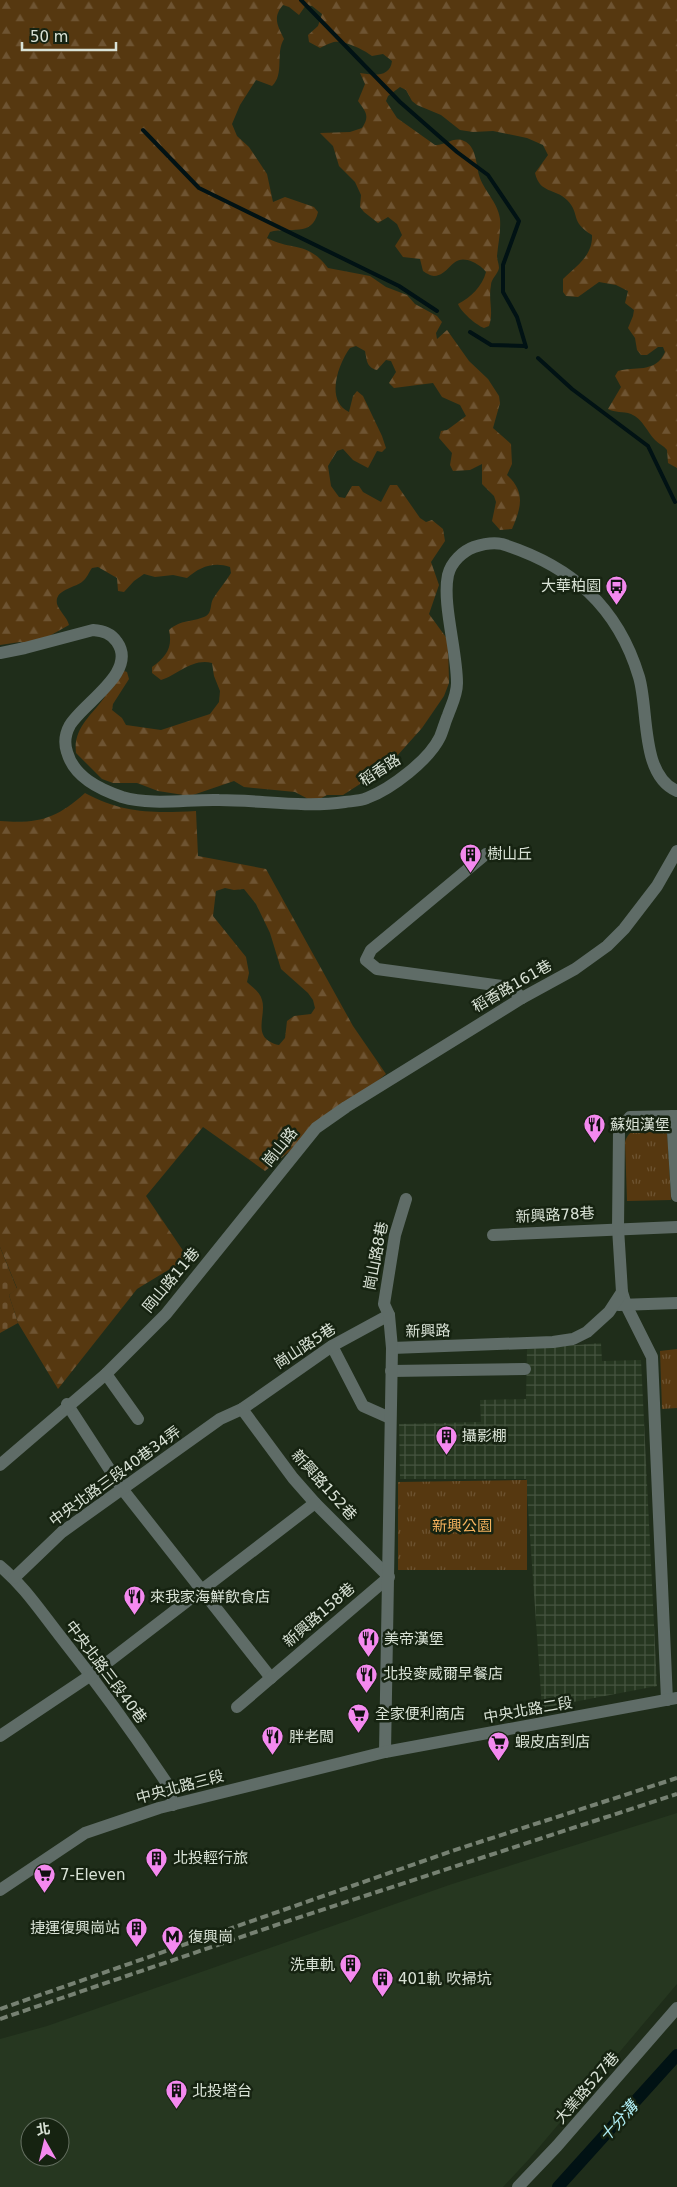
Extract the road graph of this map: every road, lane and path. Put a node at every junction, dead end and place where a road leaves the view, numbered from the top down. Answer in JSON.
{"nodes":[{"id":1,"x":0,"y":652,"type":"edge"},
{"id":2,"x":677,"y":791,"type":"edge"},
{"id":3,"x":677,"y":851,"type":"edge"},
{"id":4,"x":486,"y":854,"type":"dead end"},
{"id":5,"x":522,"y":998,"type":"junction"},
{"id":6,"x":674,"y":1116,"type":"edge"},
{"id":7,"x":334,"y":1117,"type":"joint"},
{"id":8,"x":677,"y":1196,"type":"edge"},
{"id":9,"x":406,"y":1199,"type":"dead end"},
{"id":10,"x":256,"y":1203,"type":"joint"},
{"id":11,"x":677,"y":1227,"type":"edge"},
{"id":12,"x":618,"y":1228,"type":"junction"},
{"id":13,"x":493,"y":1235,"type":"dead end"},
{"id":14,"x":620,"y":1301,"type":"junction"},
{"id":15,"x":677,"y":1303,"type":"edge"},
{"id":16,"x":389,"y":1315,"type":"junction"},
{"id":17,"x":332,"y":1346,"type":"junction"},
{"id":18,"x":392,"y":1348,"type":"junction"},
{"id":19,"x":525,"y":1369,"type":"dead end"},
{"id":20,"x":391,"y":1371,"type":"junction"},
{"id":21,"x":106,"y":1374,"type":"junction"},
{"id":22,"x":68,"y":1405,"type":"junction"},
{"id":23,"x":242,"y":1409,"type":"junction"},
{"id":24,"x":390,"y":1418,"type":"junction"},
{"id":25,"x":138,"y":1419,"type":"dead end"},
{"id":26,"x":0,"y":1465,"type":"edge"},
{"id":27,"x":123,"y":1490,"type":"junction"},
{"id":28,"x":315,"y":1503,"type":"junction"},
{"id":29,"x":0,"y":1566,"type":"edge"},
{"id":30,"x":389,"y":1577,"type":"junction"},
{"id":31,"x":14,"y":1578,"type":"junction"},
{"id":32,"x":202,"y":1590,"type":"junction"},
{"id":33,"x":91,"y":1675,"type":"junction"},
{"id":34,"x":271,"y":1678,"type":"junction"},
{"id":35,"x":672,"y":1699,"type":"edge"},
{"id":36,"x":237,"y":1707,"type":"dead end"},
{"id":37,"x":0,"y":1736,"type":"edge"},
{"id":38,"x":384,"y":1752,"type":"junction"},
{"id":39,"x":173,"y":1805,"type":"junction"},
{"id":40,"x":0,"y":1890,"type":"edge"},
{"id":41,"x":677,"y":2008,"type":"edge"},
{"id":42,"x":518,"y":2187,"type":"edge"}],
"edges":[{"from":1,"to":2,"type":"street","name":"稻香路"},
{"from":3,"to":5,"type":"street","name":"稻香路161巷"},
{"from":4,"to":5,"type":"street"},
{"from":5,"to":7,"type":"street","name":"稻香路161巷"},
{"from":6,"to":8,"type":"street"},
{"from":6,"to":12,"type":"street"},
{"from":7,"to":10,"type":"street","name":"崗山路"},
{"from":9,"to":16,"type":"street","name":"崗山路8巷"},
{"from":10,"to":21,"type":"street","name":"岡山路11巷"},
{"from":11,"to":12,"type":"street","name":"新興路78巷"},
{"from":12,"to":13,"type":"street","name":"新興路78巷"},
{"from":12,"to":14,"type":"street"},
{"from":14,"to":15,"type":"street"},
{"from":14,"to":18,"type":"street","name":"新興路"},
{"from":14,"to":35,"type":"street"},
{"from":16,"to":17,"type":"street","name":"崗山路5巷"},
{"from":16,"to":18,"type":"street","name":"崗山路8巷"},
{"from":17,"to":23,"type":"street","name":"崗山路5巷"},
{"from":17,"to":24,"type":"street"},
{"from":18,"to":20,"type":"street","name":"新興路"},
{"from":19,"to":20,"type":"street"},
{"from":20,"to":24,"type":"street","name":"新興路"},
{"from":21,"to":22,"type":"street","name":"岡山路11巷"},
{"from":21,"to":25,"type":"street"},
{"from":22,"to":26,"type":"street","name":"岡山路11巷"},
{"from":22,"to":27,"type":"street"},
{"from":23,"to":27,"type":"street","name":"中央北路三段40巷34弄"},
{"from":23,"to":28,"type":"street","name":"新興路152巷"},
{"from":24,"to":30,"type":"street","name":"新興路"},
{"from":27,"to":31,"type":"street","name":"中央北路三段40巷34弄"},
{"from":27,"to":32,"type":"street"},
{"from":28,"to":30,"type":"street","name":"新興路152巷"},
{"from":28,"to":32,"type":"street"},
{"from":29,"to":31,"type":"street","name":"中央北路三段40巷"},
{"from":30,"to":34,"type":"street","name":"新興路158巷"},
{"from":30,"to":38,"type":"street","name":"新興路"},
{"from":31,"to":33,"type":"street","name":"中央北路三段40巷"},
{"from":32,"to":33,"type":"street"},
{"from":32,"to":34,"type":"street"},
{"from":33,"to":37,"type":"street"},
{"from":33,"to":39,"type":"street","name":"中央北路三段40巷"},
{"from":34,"to":36,"type":"street","name":"新興路158巷"},
{"from":35,"to":38,"type":"street","name":"中央北路二段"},
{"from":38,"to":39,"type":"street","name":"中央北路三段"},
{"from":39,"to":40,"type":"street","name":"中央北路三段"},
{"from":41,"to":42,"type":"street","name":"大業路527巷"}]}
